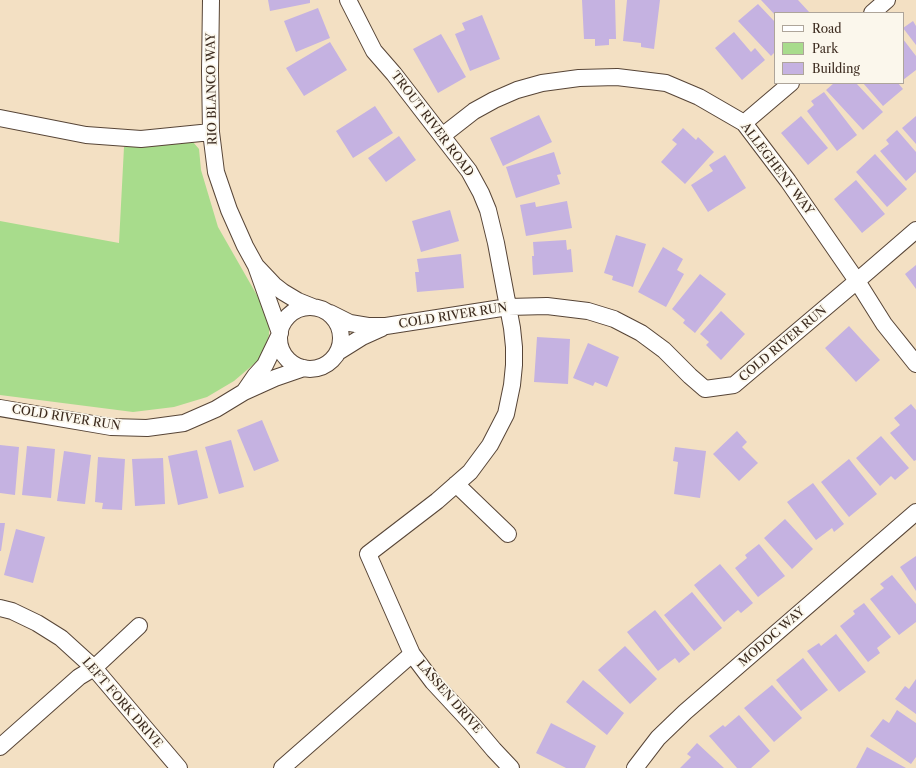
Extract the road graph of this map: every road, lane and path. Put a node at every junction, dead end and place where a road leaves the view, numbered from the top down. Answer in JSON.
{"nodes":[{"id":1,"x":211,"y":0,"type":"edge"},
{"id":2,"x":348,"y":0,"type":"edge"},
{"id":3,"x":887,"y":0,"type":"edge"},
{"id":4,"x":873,"y":12,"type":"edge"},
{"id":5,"x":790,"y":84,"type":"edge"},
{"id":6,"x":0,"y":118,"type":"edge"},
{"id":7,"x":744,"y":123,"type":"junction"},
{"id":8,"x":211,"y":132,"type":"junction"},
{"id":9,"x":442,"y":136,"type":"junction"},
{"id":10,"x":916,"y":230,"type":"edge"},
{"id":11,"x":256,"y":266,"type":"junction"},
{"id":12,"x":857,"y":281,"type":"junction"},
{"id":13,"x":313,"y":307,"type":"junction"},
{"id":14,"x":508,"y":307,"type":"junction"},
{"id":15,"x":330,"y":313,"type":"junction"},
{"id":16,"x":386,"y":326,"type":"junction"},
{"id":17,"x":280,"y":335,"type":"junction"},
{"id":18,"x":338,"y":352,"type":"junction"},
{"id":19,"x":916,"y":364,"type":"edge"},
{"id":20,"x":304,"y":368,"type":"junction"},
{"id":21,"x":244,"y":392,"type":"junction"},
{"id":22,"x":0,"y":408,"type":"edge"},
{"id":23,"x":456,"y":484,"type":"junction"},
{"id":24,"x":916,"y":512,"type":"edge"},
{"id":25,"x":508,"y":534,"type":"dead end"},
{"id":26,"x":368,"y":554,"type":"joint"},
{"id":27,"x":0,"y":608,"type":"edge"},
{"id":28,"x":139,"y":626,"type":"dead end"},
{"id":29,"x":412,"y":654,"type":"junction"},
{"id":30,"x":94,"y":668,"type":"junction"},
{"id":31,"x":0,"y":747,"type":"edge"},
{"id":32,"x":179,"y":768,"type":"edge"},
{"id":33,"x":282,"y":768,"type":"edge"},
{"id":34,"x":511,"y":768,"type":"edge"},
{"id":35,"x":635,"y":768,"type":"edge"}],
"edges":[{"from":1,"to":8,"type":"street","name":"RIO BLANCO WAY"},
{"from":2,"to":9,"type":"street","name":"TROUT RIVER ROAD"},
{"from":3,"to":4,"type":"street"},
{"from":5,"to":7,"type":"street"},
{"from":6,"to":8,"type":"street"},
{"from":7,"to":9,"type":"street","name":"ALLEGHENY WAY"},
{"from":7,"to":12,"type":"street","name":"ALLEGHENY WAY"},
{"from":8,"to":11,"type":"street","name":"RIO BLANCO WAY"},
{"from":9,"to":14,"type":"street","name":"TROUT RIVER ROAD"},
{"from":10,"to":12,"type":"street","name":"COLD RIVER RUN"},
{"from":11,"to":13,"type":"street","name":"RIO BLANCO WAY"},
{"from":11,"to":17,"type":"street","name":"RIO BLANCO WAY"},
{"from":12,"to":14,"type":"street","name":"COLD RIVER RUN"},
{"from":12,"to":19,"type":"street","name":"ALLEGHENY WAY"},
{"from":13,"to":15,"type":"street"},
{"from":13,"to":17,"type":"street"},
{"from":14,"to":16,"type":"street","name":"COLD RIVER RUN"},
{"from":14,"to":23,"type":"street","name":"TROUT RIVER ROAD"},
{"from":15,"to":16,"type":"street","name":"COLD RIVER RUN"},
{"from":15,"to":18,"type":"street"},
{"from":16,"to":18,"type":"street","name":"COLD RIVER RUN"},
{"from":17,"to":20,"type":"street"},
{"from":17,"to":21,"type":"street","name":"COLD RIVER RUN"},
{"from":18,"to":20,"type":"street"},
{"from":20,"to":21,"type":"street","name":"COLD RIVER RUN"},
{"from":21,"to":22,"type":"street","name":"COLD RIVER RUN"},
{"from":23,"to":25,"type":"street"},
{"from":23,"to":26,"type":"street","name":"TROUT RIVER ROAD"},
{"from":24,"to":35,"type":"street","name":"MODOC WAY"},
{"from":26,"to":29,"type":"street","name":"LASSEN DRIVE"},
{"from":27,"to":30,"type":"street","name":"LEFT FORK DRIVE"},
{"from":28,"to":30,"type":"street"},
{"from":29,"to":33,"type":"street"},
{"from":29,"to":34,"type":"street","name":"LASSEN DRIVE"},
{"from":30,"to":31,"type":"street"},
{"from":30,"to":32,"type":"street","name":"LEFT FORK DRIVE"}]}
